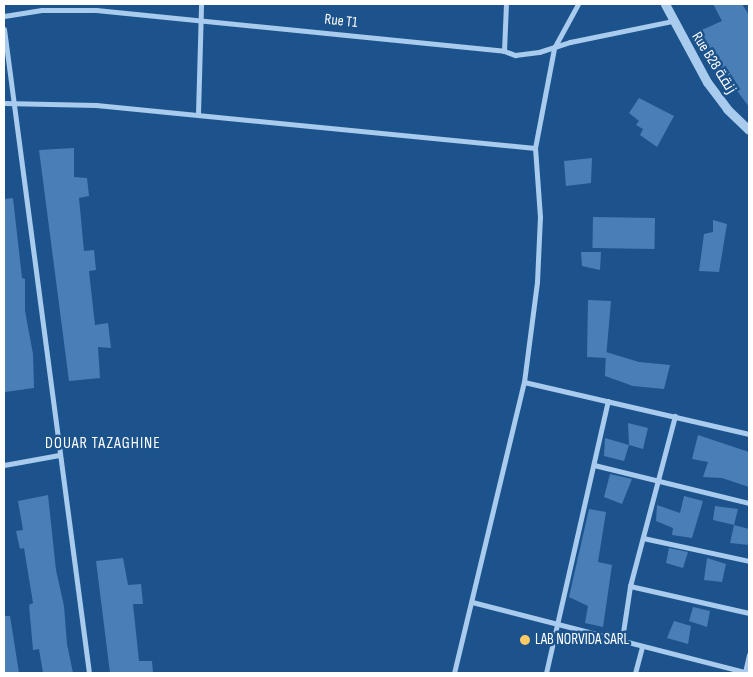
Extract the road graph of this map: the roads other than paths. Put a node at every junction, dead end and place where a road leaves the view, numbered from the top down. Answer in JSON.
{"nodes":[{"id":1,"x":201,"y":4,"type":"edge"},
{"id":2,"x":506,"y":4,"type":"edge"},
{"id":3,"x":578,"y":4,"type":"edge"},
{"id":4,"x":665,"y":4,"type":"edge"},
{"id":5,"x":4,"y":16,"type":"edge"},
{"id":6,"x":202,"y":20,"type":"junction"},
{"id":7,"x":672,"y":21,"type":"junction"},
{"id":8,"x":4,"y":29,"type":"edge"},
{"id":9,"x":554,"y":48,"type":"junction"},
{"id":10,"x":504,"y":51,"type":"junction"},
{"id":11,"x":15,"y":102,"type":"junction"},
{"id":12,"x":4,"y":103,"type":"edge"},
{"id":13,"x":198,"y":114,"type":"junction"},
{"id":14,"x":749,"y":130,"type":"edge"},
{"id":15,"x":535,"y":148,"type":"junction"},
{"id":16,"x":524,"y":382,"type":"junction"},
{"id":17,"x":608,"y":401,"type":"junction"},
{"id":18,"x":675,"y":416,"type":"junction"},
{"id":19,"x":749,"y":434,"type":"edge"},
{"id":20,"x":59,"y":455,"type":"junction"},
{"id":21,"x":4,"y":465,"type":"edge"},
{"id":22,"x":594,"y":465,"type":"junction"},
{"id":23,"x":658,"y":480,"type":"junction"},
{"id":24,"x":749,"y":503,"type":"edge"},
{"id":25,"x":643,"y":538,"type":"junction"},
{"id":26,"x":749,"y":561,"type":"edge"},
{"id":27,"x":630,"y":586,"type":"junction"},
{"id":28,"x":472,"y":602,"type":"junction"},
{"id":29,"x":749,"y":613,"type":"edge"},
{"id":30,"x":559,"y":623,"type":"junction"},
{"id":31,"x":622,"y":639,"type":"junction"},
{"id":32,"x":642,"y":646,"type":"junction"},
{"id":33,"x":749,"y":654,"type":"edge"},
{"id":34,"x":89,"y":673,"type":"edge"},
{"id":35,"x":454,"y":673,"type":"edge"},
{"id":36,"x":546,"y":673,"type":"edge"},
{"id":37,"x":635,"y":673,"type":"edge"},
{"id":38,"x":747,"y":673,"type":"edge"}],
"edges":[{"from":1,"to":6,"type":"street"},
{"from":2,"to":10,"type":"street"},
{"from":3,"to":9,"type":"street"},
{"from":4,"to":7,"type":"street","name":"Rue B28 زنقة"},
{"from":5,"to":6,"type":"street","name":"Rue T1"},
{"from":6,"to":10,"type":"street","name":"Rue T1"},
{"from":6,"to":13,"type":"street"},
{"from":7,"to":9,"type":"street","name":"Rue T1"},
{"from":7,"to":14,"type":"street","name":"Rue B28 زنقة"},
{"from":8,"to":11,"type":"street"},
{"from":9,"to":10,"type":"street","name":"Rue T1"},
{"from":9,"to":15,"type":"street"},
{"from":11,"to":12,"type":"street"},
{"from":11,"to":13,"type":"street"},
{"from":11,"to":20,"type":"street"},
{"from":13,"to":15,"type":"street"},
{"from":15,"to":16,"type":"street"},
{"from":16,"to":17,"type":"street"},
{"from":16,"to":28,"type":"street"},
{"from":17,"to":18,"type":"street"},
{"from":17,"to":22,"type":"street"},
{"from":18,"to":19,"type":"street"},
{"from":18,"to":23,"type":"street"},
{"from":20,"to":21,"type":"street"},
{"from":20,"to":34,"type":"street"},
{"from":22,"to":23,"type":"street"},
{"from":22,"to":30,"type":"street"},
{"from":23,"to":24,"type":"street"},
{"from":23,"to":25,"type":"street"},
{"from":25,"to":26,"type":"street"},
{"from":25,"to":27,"type":"street"},
{"from":27,"to":29,"type":"street"},
{"from":27,"to":31,"type":"street"},
{"from":28,"to":30,"type":"street"},
{"from":28,"to":35,"type":"street"},
{"from":30,"to":31,"type":"street"},
{"from":30,"to":36,"type":"street"},
{"from":31,"to":32,"type":"street"},
{"from":32,"to":37,"type":"street"},
{"from":32,"to":38,"type":"street"},
{"from":33,"to":38,"type":"street"}]}
